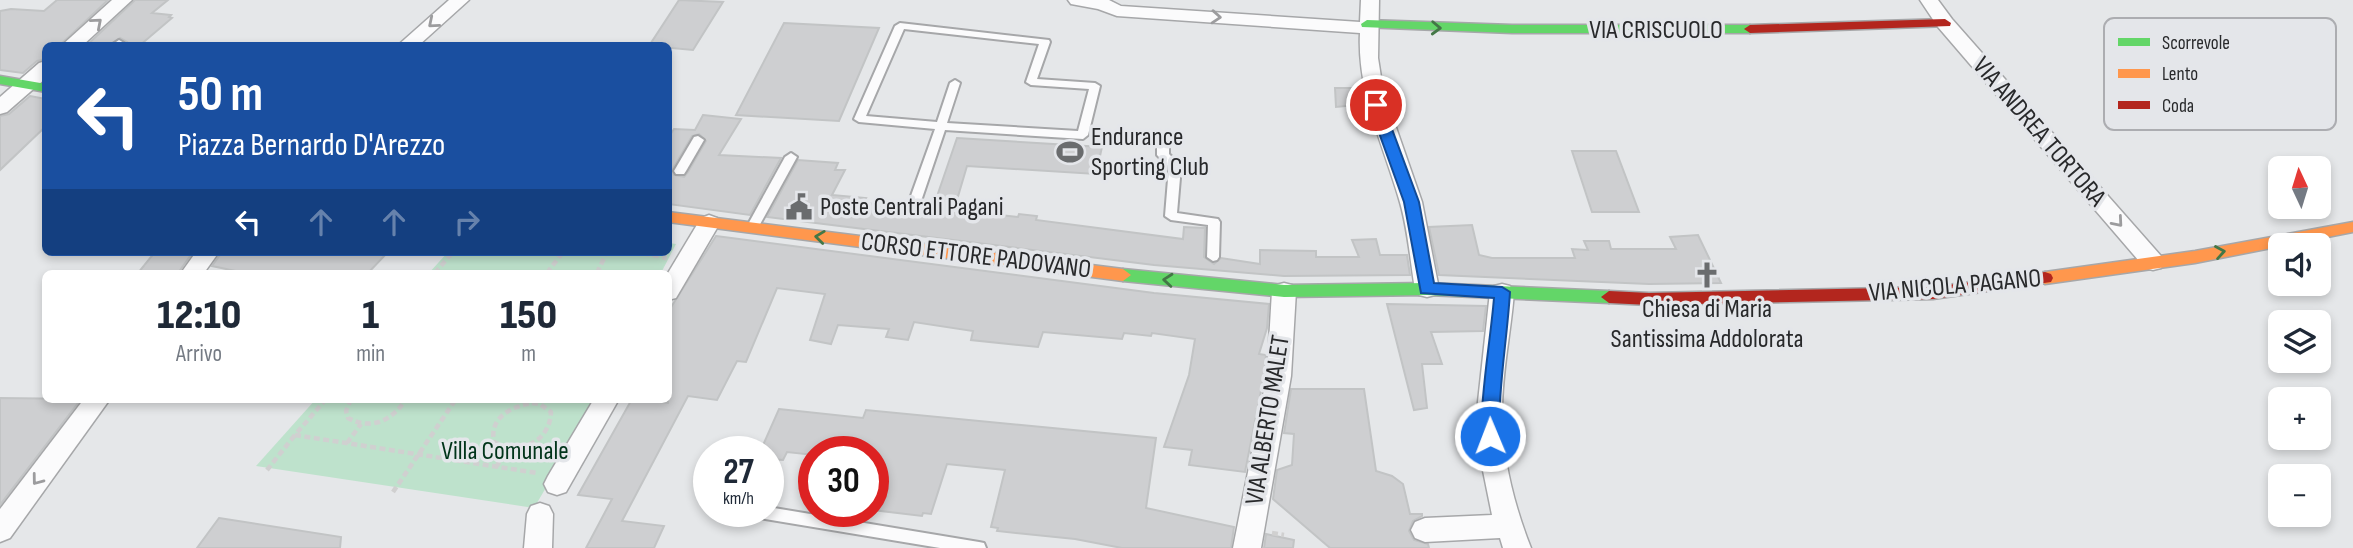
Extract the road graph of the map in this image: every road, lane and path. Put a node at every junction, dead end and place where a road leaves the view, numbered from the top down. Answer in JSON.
{"nodes":[{"id":1,"x":123,"y":0,"type":"edge"},
{"id":2,"x":460,"y":0,"type":"edge"},
{"id":3,"x":1077,"y":0,"type":"edge"},
{"id":4,"x":1370,"y":0,"type":"edge"},
{"id":5,"x":1929,"y":0,"type":"edge"},
{"id":6,"x":1169,"y":7,"type":"edge"},
{"id":7,"x":1945,"y":23,"type":"junction"},
{"id":8,"x":1367,"y":26,"type":"junction"},
{"id":9,"x":75,"y":42,"type":"edge"},
{"id":10,"x":411,"y":42,"type":"edge"},
{"id":11,"x":42,"y":69,"type":"edge"},
{"id":12,"x":0,"y":80,"type":"edge"},
{"id":13,"x":955,"y":83,"type":"dead end"},
{"id":14,"x":25,"y":84,"type":"junction"},
{"id":15,"x":42,"y":87,"type":"edge"},
{"id":16,"x":0,"y":108,"type":"edge"},
{"id":17,"x":941,"y":126,"type":"junction"},
{"id":18,"x":698,"y":139,"type":"dead end"},
{"id":19,"x":1163,"y":140,"type":"dead end"},
{"id":20,"x":791,"y":157,"type":"dead end"},
{"id":21,"x":680,"y":171,"type":"dead end"},
{"id":22,"x":913,"y":207,"type":"dead end"},
{"id":23,"x":672,"y":218,"type":"edge"},
{"id":24,"x":709,"y":223,"type":"junction"},
{"id":25,"x":2353,"y":227,"type":"edge"},
{"id":26,"x":752,"y":228,"type":"junction"},
{"id":27,"x":205,"y":256,"type":"edge"},
{"id":28,"x":450,"y":256,"type":"edge"},
{"id":29,"x":560,"y":256,"type":"edge"},
{"id":30,"x":659,"y":256,"type":"edge"},
{"id":31,"x":665,"y":257,"type":"dead end"},
{"id":32,"x":1213,"y":257,"type":"dead end"},
{"id":33,"x":2153,"y":262,"type":"junction"},
{"id":34,"x":194,"y":270,"type":"edge"},
{"id":35,"x":438,"y":270,"type":"edge"},
{"id":36,"x":549,"y":270,"type":"edge"},
{"id":37,"x":672,"y":285,"type":"edge"},
{"id":38,"x":1427,"y":289,"type":"junction"},
{"id":39,"x":1284,"y":291,"type":"junction"},
{"id":40,"x":1502,"y":292,"type":"junction"},
{"id":41,"x":94,"y":403,"type":"edge"},
{"id":42,"x":323,"y":403,"type":"edge"},
{"id":43,"x":349,"y":403,"type":"edge"},
{"id":44,"x":403,"y":403,"type":"edge"},
{"id":45,"x":452,"y":403,"type":"edge"},
{"id":46,"x":520,"y":403,"type":"edge"},
{"id":47,"x":532,"y":403,"type":"edge"},
{"id":48,"x":604,"y":403,"type":"edge"},
{"id":49,"x":361,"y":424,"type":"junction"},
{"id":50,"x":295,"y":435,"type":"junction"},
{"id":51,"x":346,"y":444,"type":"junction"},
{"id":52,"x":508,"y":449,"type":"junction"},
{"id":53,"x":417,"y":455,"type":"junction"},
{"id":54,"x":496,"y":467,"type":"junction"},
{"id":55,"x":267,"y":470,"type":"dead end"},
{"id":56,"x":552,"y":480,"type":"joint"},
{"id":57,"x":393,"y":492,"type":"dead end"},
{"id":58,"x":540,"y":514,"type":"dead end"},
{"id":59,"x":784,"y":516,"type":"edge"},
{"id":60,"x":0,"y":530,"type":"edge"},
{"id":61,"x":1425,"y":530,"type":"dead end"},
{"id":62,"x":1513,"y":537,"type":"edge"},
{"id":63,"x":538,"y":548,"type":"edge"},
{"id":64,"x":979,"y":548,"type":"edge"},
{"id":65,"x":1247,"y":548,"type":"edge"}],
"edges":[{"from":9,"to":1,"type":"street","one_way":true},
{"from":2,"to":10,"type":"street","one_way":true},
{"from":3,"to":6,"type":"street"},
{"from":4,"to":8,"type":"street"},
{"from":5,"to":7,"type":"street","name":"VIA ANDREA TORTORA"},
{"from":6,"to":8,"type":"street","one_way":true},
{"from":8,"to":7,"type":"street","name":"VIA CRISCUOLO","one_way":true},
{"from":7,"to":33,"type":"street","name":"VIA ANDREA TORTORA","one_way":true},
{"from":8,"to":38,"type":"street"},
{"from":11,"to":14,"type":"street"},
{"from":12,"to":14,"type":"street"},
{"from":13,"to":17,"type":"lane"},
{"from":14,"to":15,"type":"street"},
{"from":14,"to":16,"type":"street"},
{"from":17,"to":17,"type":"lane"},
{"from":17,"to":22,"type":"lane"},
{"from":18,"to":21,"type":"lane"},
{"from":19,"to":32,"type":"lane"},
{"from":20,"to":26,"type":"lane"},
{"from":23,"to":24,"type":"street","name":"CORSO ETTORE PADOVANO"},
{"from":24,"to":26,"type":"street","name":"CORSO ETTORE PADOVANO"},
{"from":24,"to":37,"type":"street"},
{"from":33,"to":25,"type":"street","name":"VIA NICOLA PAGANO","one_way":true},
{"from":39,"to":26,"type":"street","name":"CORSO ETTORE PADOVANO","one_way":true},
{"from":27,"to":34,"type":"street"},
{"from":28,"to":35,"type":"path"},
{"from":29,"to":36,"type":"path"},
{"from":30,"to":31,"type":"path"},
{"from":33,"to":40,"type":"street","name":"VIA NICOLA PAGANO"},
{"from":38,"to":39,"type":"street","name":"CORSO ETTORE PADOVANO"},
{"from":38,"to":40,"type":"street","name":"CORSO ETTORE PADOVANO"},
{"from":39,"to":65,"type":"street","name":"VIA ALBERTO MALET"},
{"from":40,"to":62,"type":"street"},
{"from":41,"to":60,"type":"street","one_way":true},
{"from":42,"to":50,"type":"path"},
{"from":43,"to":49,"type":"path"},
{"from":44,"to":49,"type":"path"},
{"from":45,"to":53,"type":"path"},
{"from":46,"to":52,"type":"path"},
{"from":47,"to":52,"type":"path"},
{"from":48,"to":56,"type":"street"},
{"from":49,"to":51,"type":"path"},
{"from":50,"to":51,"type":"path"},
{"from":50,"to":55,"type":"path"},
{"from":51,"to":53,"type":"path"},
{"from":52,"to":54,"type":"path"},
{"from":53,"to":54,"type":"path"},
{"from":53,"to":57,"type":"path"},
{"from":54,"to":56,"type":"path"},
{"from":58,"to":63,"type":"street"},
{"from":59,"to":64,"type":"lane"},
{"from":61,"to":62,"type":"street"}]}
